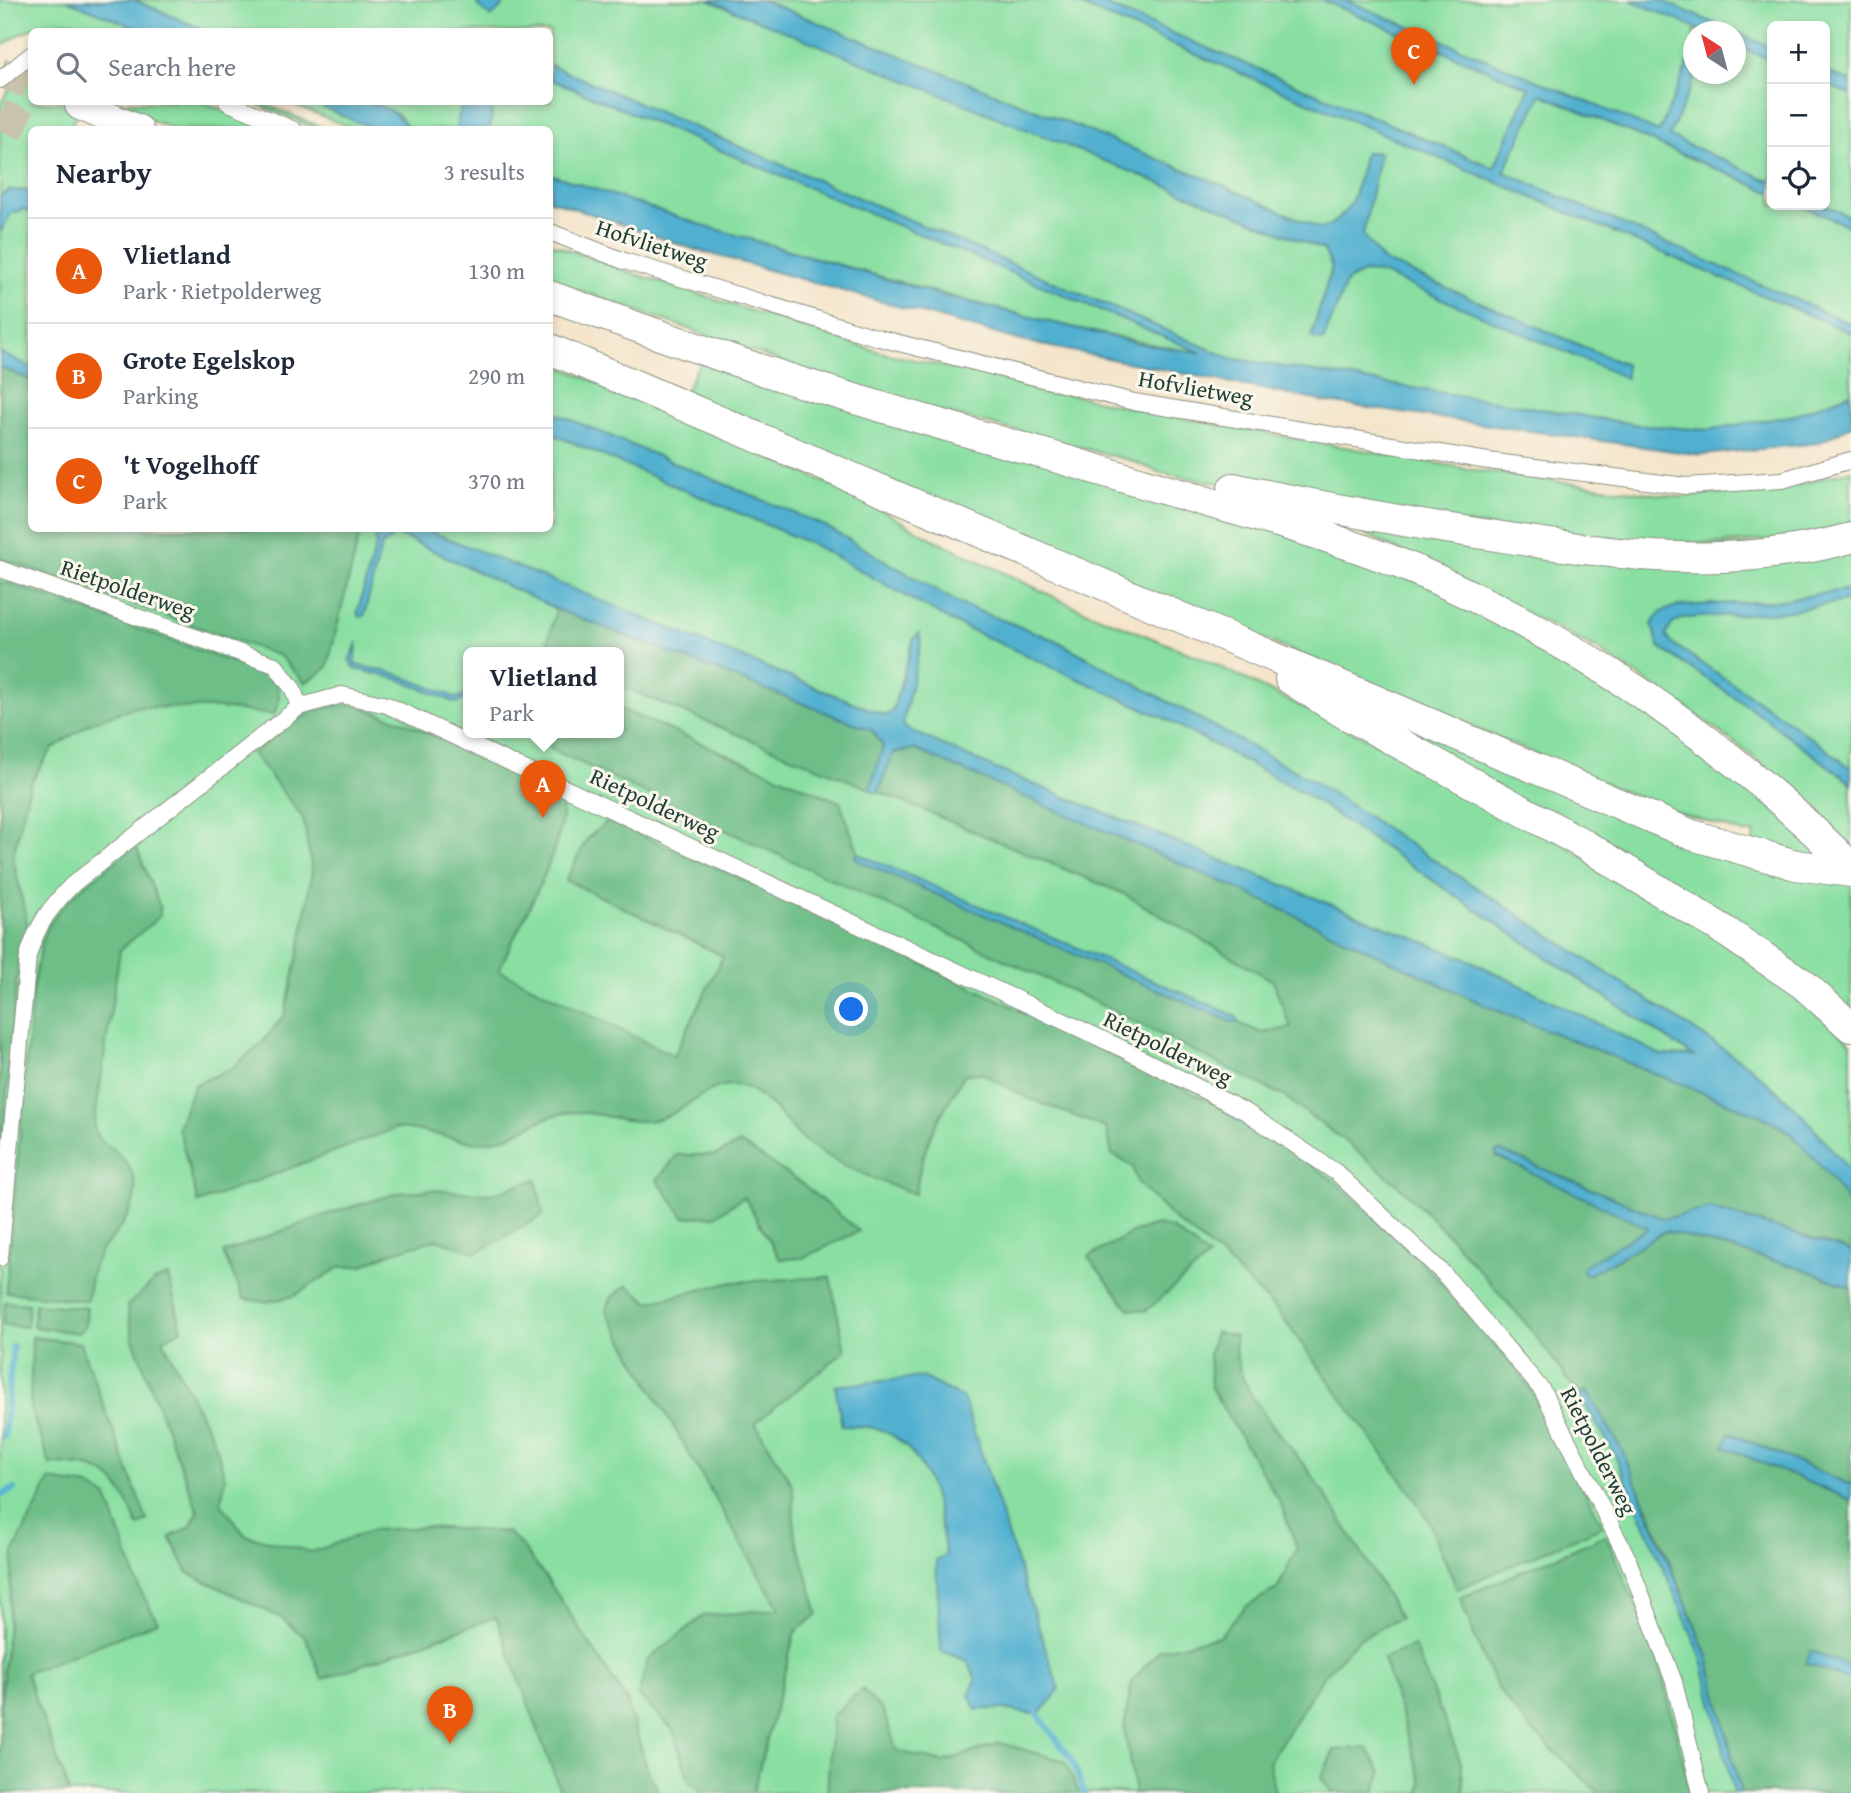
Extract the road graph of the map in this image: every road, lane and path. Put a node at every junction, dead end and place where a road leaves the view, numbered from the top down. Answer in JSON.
{"nodes":[{"id":1,"x":28,"y":57,"type":"edge"},
{"id":2,"x":0,"y":80,"type":"edge"},
{"id":3,"x":80,"y":105,"type":"dead end"},
{"id":4,"x":234,"y":105,"type":"edge"},
{"id":5,"x":129,"y":126,"type":"edge"},
{"id":6,"x":284,"y":126,"type":"edge"},
{"id":7,"x":553,"y":233,"type":"edge"},
{"id":8,"x":553,"y":297,"type":"edge"},
{"id":9,"x":553,"y":350,"type":"edge"},
{"id":10,"x":1001,"y":440,"type":"junction"},
{"id":11,"x":1851,"y":460,"type":"edge"},
{"id":12,"x":1851,"y":538,"type":"edge"},
{"id":13,"x":0,"y":569,"type":"edge"},
{"id":14,"x":1220,"y":634,"type":"junction"},
{"id":15,"x":299,"y":707,"type":"junction"},
{"id":16,"x":1851,"y":869,"type":"edge"},
{"id":17,"x":1851,"y":1027,"type":"edge"},
{"id":18,"x":0,"y":1258,"type":"edge"},
{"id":19,"x":1701,"y":1793,"type":"edge"}],
"edges":[{"from":1,"to":2,"type":"street"},
{"from":3,"to":5,"type":"highway"},
{"from":4,"to":6,"type":"street"},
{"from":7,"to":11,"type":"street","name":"Hofvlietweg"},
{"from":8,"to":10,"type":"highway"},
{"from":9,"to":14,"type":"highway"},
{"from":10,"to":12,"type":"highway"},
{"from":10,"to":16,"type":"highway"},
{"from":13,"to":15,"type":"street","name":"Rietpolderweg"},
{"from":14,"to":16,"type":"highway"},
{"from":14,"to":17,"type":"highway"},
{"from":15,"to":18,"type":"street","name":"Rietpolderweg"},
{"from":15,"to":19,"type":"street","name":"Rietpolderweg"}]}
